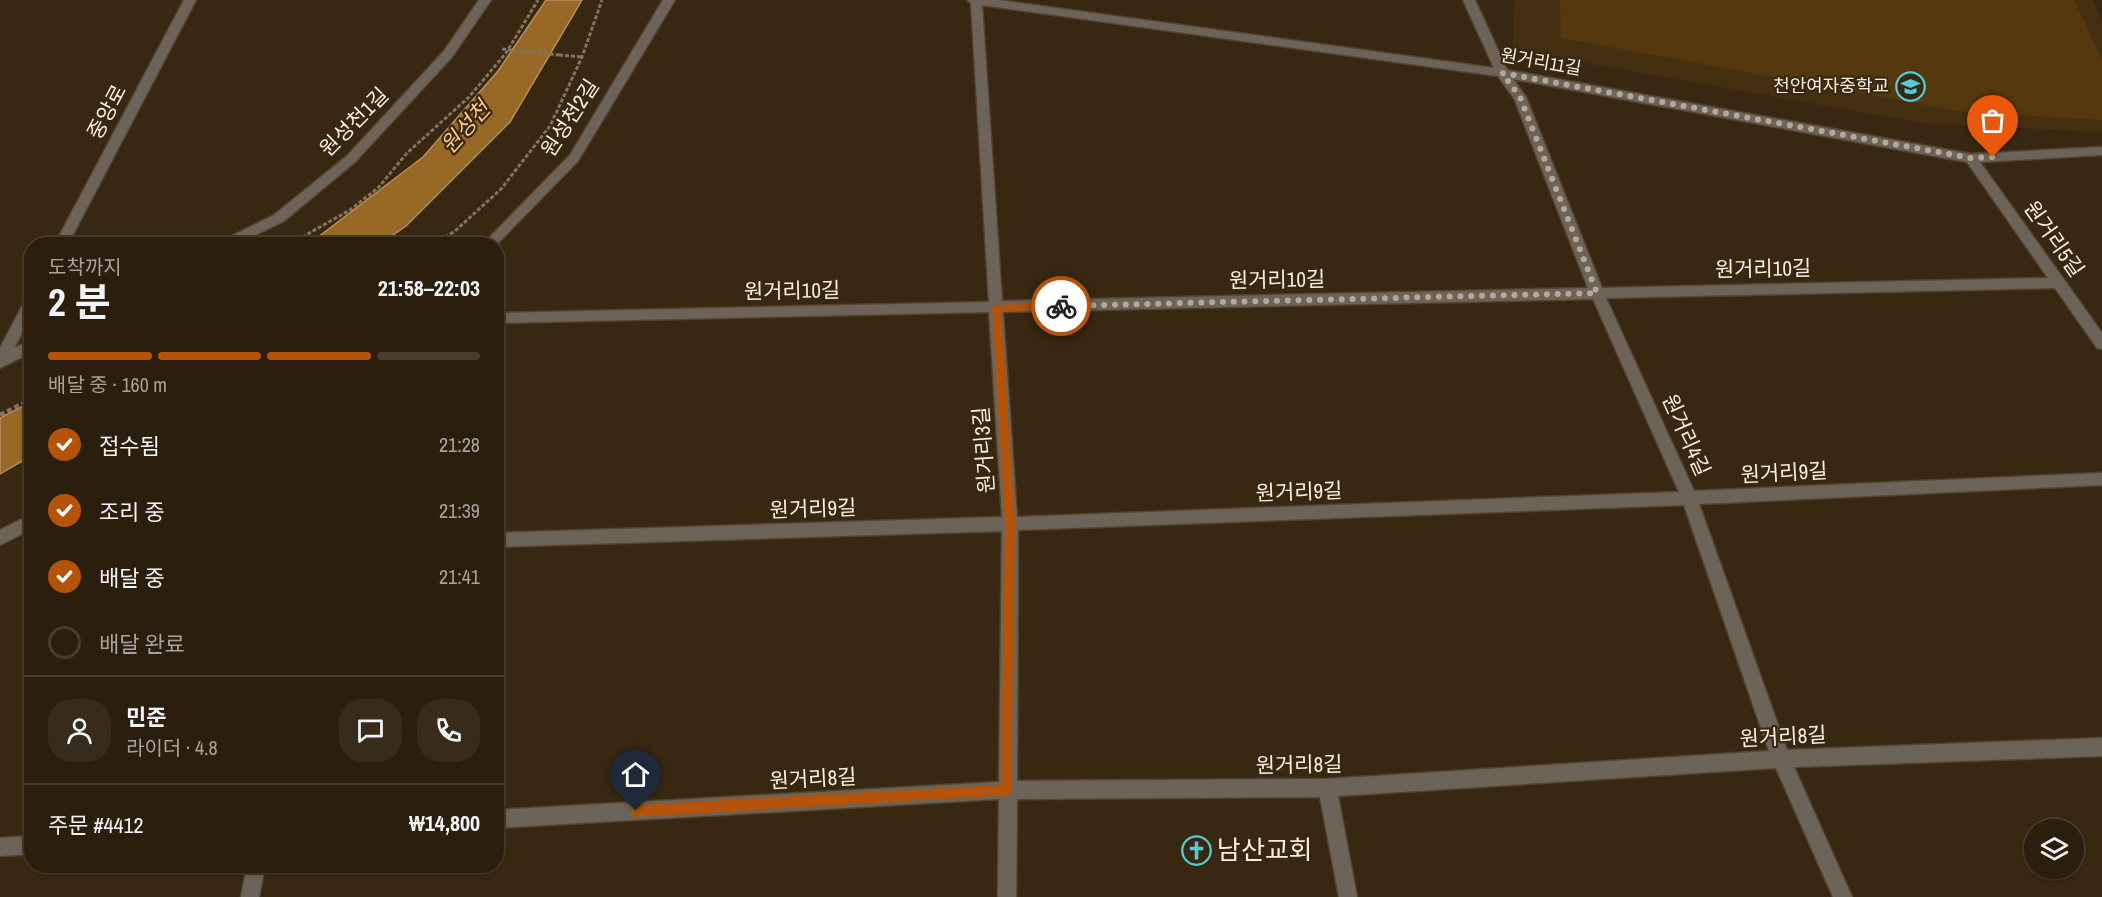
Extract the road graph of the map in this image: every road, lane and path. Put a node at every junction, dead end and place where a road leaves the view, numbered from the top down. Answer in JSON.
{"nodes":[{"id":1,"x":190,"y":0,"type":"edge"},
{"id":2,"x":485,"y":0,"type":"edge"},
{"id":3,"x":538,"y":0,"type":"edge"},
{"id":4,"x":602,"y":0,"type":"edge"},
{"id":5,"x":669,"y":0,"type":"edge"},
{"id":6,"x":975,"y":0,"type":"edge"},
{"id":7,"x":1468,"y":0,"type":"edge"},
{"id":8,"x":509,"y":48,"type":"junction"},
{"id":9,"x":582,"y":57,"type":"junction"},
{"id":10,"x":1502,"y":73,"type":"junction"},
{"id":11,"x":2102,"y":151,"type":"edge"},
{"id":12,"x":1971,"y":158,"type":"junction"},
{"id":13,"x":65,"y":237,"type":"edge"},
{"id":14,"x":241,"y":237,"type":"edge"},
{"id":15,"x":301,"y":237,"type":"edge"},
{"id":16,"x":446,"y":237,"type":"edge"},
{"id":17,"x":496,"y":237,"type":"edge"},
{"id":18,"x":2059,"y":283,"type":"junction"},
{"id":19,"x":1597,"y":293,"type":"junction"},
{"id":20,"x":996,"y":308,"type":"junction"},
{"id":21,"x":24,"y":316,"type":"edge"},
{"id":22,"x":504,"y":318,"type":"edge"},
{"id":23,"x":2102,"y":344,"type":"edge"},
{"id":24,"x":24,"y":349,"type":"edge"},
{"id":25,"x":0,"y":361,"type":"edge"},
{"id":26,"x":24,"y":403,"type":"edge"},
{"id":27,"x":0,"y":415,"type":"edge"},
{"id":28,"x":2102,"y":479,"type":"edge"},
{"id":29,"x":1690,"y":499,"type":"junction"},
{"id":30,"x":1010,"y":524,"type":"junction"},
{"id":31,"x":24,"y":525,"type":"edge"},
{"id":32,"x":0,"y":538,"type":"edge"},
{"id":33,"x":504,"y":540,"type":"edge"},
{"id":34,"x":2102,"y":747,"type":"edge"},
{"id":35,"x":1780,"y":759,"type":"junction"},
{"id":36,"x":1327,"y":788,"type":"junction"},
{"id":37,"x":1007,"y":790,"type":"junction"},
{"id":38,"x":504,"y":819,"type":"edge"},
{"id":39,"x":24,"y":845,"type":"edge"},
{"id":40,"x":0,"y":846,"type":"edge"},
{"id":41,"x":255,"y":873,"type":"edge"},
{"id":42,"x":250,"y":897,"type":"edge"},
{"id":43,"x":1007,"y":897,"type":"edge"},
{"id":44,"x":1348,"y":897,"type":"edge"},
{"id":45,"x":1843,"y":897,"type":"edge"}],
"edges":[{"from":1,"to":13,"type":"street","name":"중앙로"},
{"from":2,"to":14,"type":"street","name":"원성천1길"},
{"from":3,"to":8,"type":"path"},
{"from":4,"to":9,"type":"path"},
{"from":5,"to":17,"type":"street","name":"원성천2길"},
{"from":6,"to":10,"type":"street","name":"원거리11길"},
{"from":6,"to":20,"type":"street","name":"원거리3길"},
{"from":7,"to":10,"type":"street","name":"원거리4길"},
{"from":8,"to":9,"type":"path","bridge":true},
{"from":8,"to":15,"type":"path"},
{"from":9,"to":16,"type":"path"},
{"from":10,"to":12,"type":"street","name":"원거리11길"},
{"from":10,"to":19,"type":"street","name":"원거리4길"},
{"from":11,"to":12,"type":"street","name":"원거리11길"},
{"from":12,"to":18,"type":"street","name":"원거리5길"},
{"from":18,"to":19,"type":"street","name":"원거리10길"},
{"from":18,"to":23,"type":"street","name":"원거리5길"},
{"from":19,"to":20,"type":"street","name":"원거리10길"},
{"from":19,"to":29,"type":"street","name":"원거리4길"},
{"from":20,"to":22,"type":"street","name":"원거리10길"},
{"from":20,"to":30,"type":"street","name":"원거리3길"},
{"from":21,"to":25,"type":"street"},
{"from":24,"to":25,"type":"street"},
{"from":26,"to":27,"type":"path"},
{"from":28,"to":29,"type":"street","name":"원거리9길"},
{"from":29,"to":30,"type":"street","name":"원거리9길"},
{"from":29,"to":35,"type":"street","name":"원거리4길"},
{"from":30,"to":33,"type":"street","name":"원거리9길"},
{"from":30,"to":37,"type":"street","name":"원거리3길"},
{"from":31,"to":32,"type":"street"},
{"from":34,"to":35,"type":"street","name":"원거리8길"},
{"from":35,"to":36,"type":"street","name":"원거리8길"},
{"from":35,"to":45,"type":"street","name":"원거리4길"},
{"from":36,"to":37,"type":"street","name":"원거리8길"},
{"from":36,"to":44,"type":"street"},
{"from":37,"to":38,"type":"street","name":"원거리8길"},
{"from":37,"to":43,"type":"street","name":"원거리3길"},
{"from":39,"to":40,"type":"street"},
{"from":41,"to":42,"type":"street"}]}
